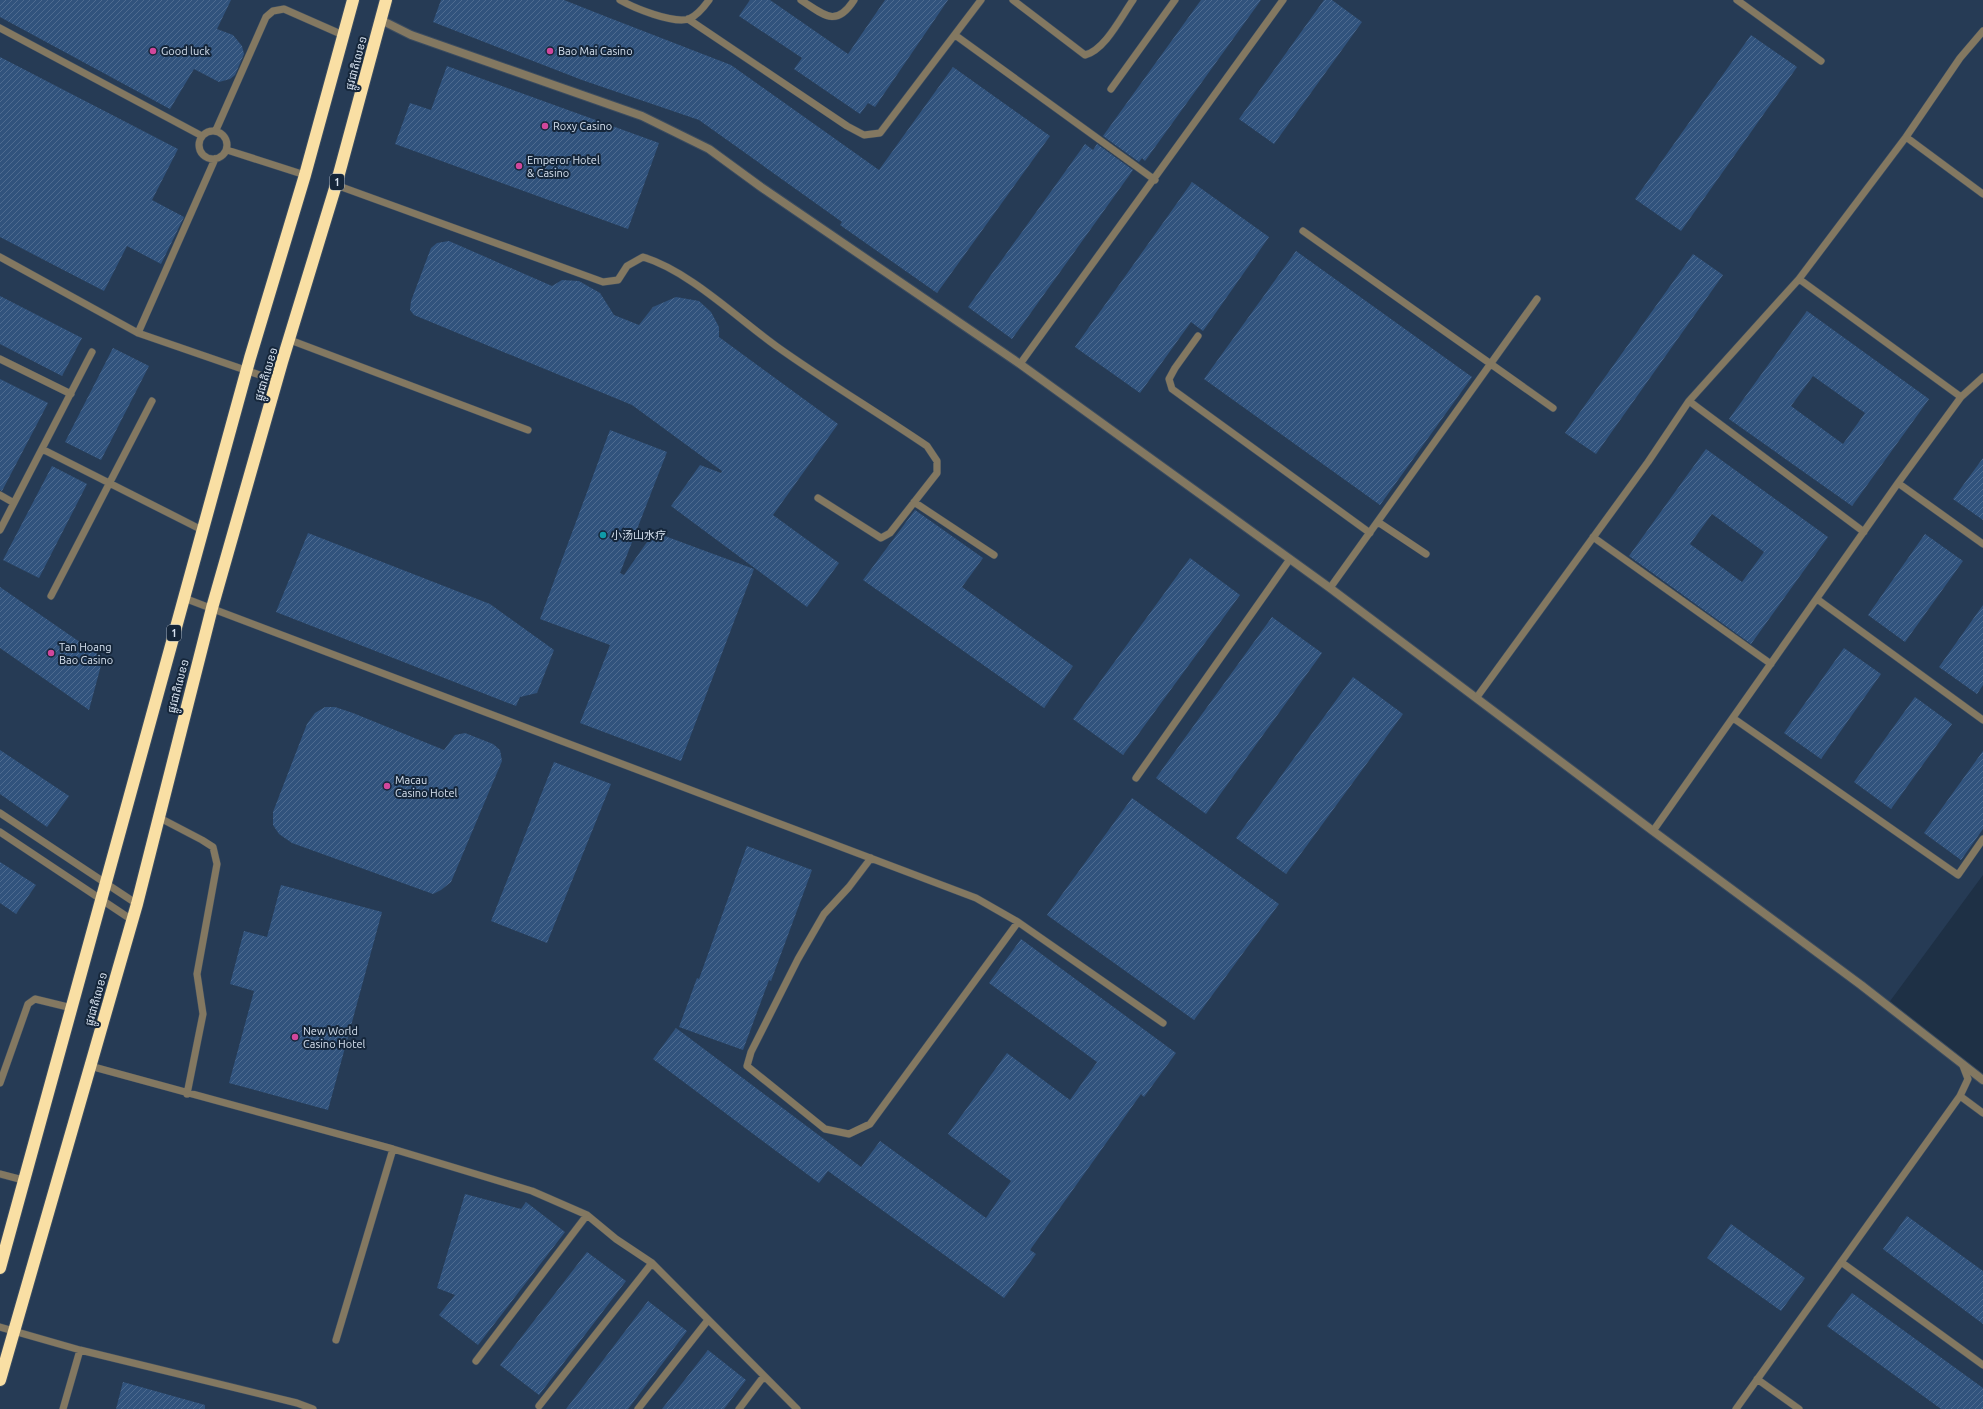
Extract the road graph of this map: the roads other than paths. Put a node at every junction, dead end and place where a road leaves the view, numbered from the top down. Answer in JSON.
{"nodes":[{"id":1,"x":353,"y":0,"type":"edge"},
{"id":2,"x":386,"y":0,"type":"edge"},
{"id":3,"x":620,"y":0,"type":"edge"},
{"id":4,"x":709,"y":0,"type":"edge"},
{"id":5,"x":801,"y":0,"type":"edge"},
{"id":6,"x":854,"y":0,"type":"edge"},
{"id":7,"x":981,"y":0,"type":"edge"},
{"id":8,"x":1013,"y":0,"type":"edge"},
{"id":9,"x":1133,"y":0,"type":"edge"},
{"id":10,"x":1175,"y":0,"type":"edge"},
{"id":11,"x":1283,"y":0,"type":"edge"},
{"id":12,"x":1738,"y":0,"type":"edge"},
{"id":13,"x":688,"y":19,"type":"junction"},
{"id":14,"x":381,"y":20,"type":"junction"},
{"id":15,"x":0,"y":28,"type":"edge"},
{"id":16,"x":1983,"y":31,"type":"edge"},
{"id":17,"x":343,"y":35,"type":"junction"},
{"id":18,"x":955,"y":35,"type":"junction"},
{"id":19,"x":1821,"y":61,"type":"dead end"},
{"id":20,"x":1111,"y":89,"type":"dead end"},
{"id":21,"x":216,"y":130,"type":"junction"},
{"id":22,"x":202,"y":136,"type":"junction"},
{"id":23,"x":1906,"y":137,"type":"junction"},
{"id":24,"x":227,"y":150,"type":"junction"},
{"id":25,"x":214,"y":159,"type":"junction"},
{"id":26,"x":305,"y":174,"type":"junction"},
{"id":27,"x":1155,"y":180,"type":"junction"},
{"id":28,"x":336,"y":185,"type":"junction"},
{"id":29,"x":1983,"y":194,"type":"edge"},
{"id":30,"x":1303,"y":231,"type":"dead end"},
{"id":31,"x":0,"y":257,"type":"edge"},
{"id":32,"x":1799,"y":278,"type":"junction"},
{"id":33,"x":1537,"y":300,"type":"dead end"},
{"id":34,"x":138,"y":333,"type":"junction"},
{"id":35,"x":1198,"y":336,"type":"dead end"},
{"id":36,"x":290,"y":340,"type":"junction"},
{"id":37,"x":92,"y":352,"type":"dead end"},
{"id":38,"x":0,"y":359,"type":"edge"},
{"id":39,"x":1020,"y":364,"type":"junction"},
{"id":40,"x":1490,"y":364,"type":"junction"},
{"id":41,"x":246,"y":371,"type":"junction"},
{"id":42,"x":1983,"y":377,"type":"edge"},
{"id":43,"x":277,"y":381,"type":"junction"},
{"id":44,"x":71,"y":394,"type":"junction"},
{"id":45,"x":1960,"y":397,"type":"junction"},
{"id":46,"x":152,"y":401,"type":"dead end"},
{"id":47,"x":1690,"y":401,"type":"junction"},
{"id":48,"x":1553,"y":408,"type":"dead end"},
{"id":49,"x":528,"y":430,"type":"dead end"},
{"id":50,"x":42,"y":449,"type":"junction"},
{"id":51,"x":1898,"y":483,"type":"junction"},
{"id":52,"x":110,"y":484,"type":"junction"},
{"id":53,"x":0,"y":495,"type":"edge"},
{"id":54,"x":818,"y":498,"type":"dead end"},
{"id":55,"x":914,"y":502,"type":"junction"},
{"id":56,"x":14,"y":503,"type":"junction"},
{"id":57,"x":1378,"y":522,"type":"junction"},
{"id":58,"x":0,"y":530,"type":"edge"},
{"id":59,"x":202,"y":530,"type":"junction"},
{"id":60,"x":1864,"y":532,"type":"junction"},
{"id":61,"x":1370,"y":533,"type":"junction"},
{"id":62,"x":1593,"y":537,"type":"junction"},
{"id":63,"x":1983,"y":544,"type":"edge"},
{"id":64,"x":1426,"y":554,"type":"dead end"},
{"id":65,"x":994,"y":555,"type":"dead end"},
{"id":66,"x":1290,"y":559,"type":"junction"},
{"id":67,"x":1330,"y":588,"type":"junction"},
{"id":68,"x":51,"y":596,"type":"dead end"},
{"id":69,"x":184,"y":598,"type":"junction"},
{"id":70,"x":1817,"y":599,"type":"junction"},
{"id":71,"x":212,"y":608,"type":"junction"},
{"id":72,"x":1771,"y":664,"type":"junction"},
{"id":73,"x":1476,"y":697,"type":"junction"},
{"id":74,"x":1732,"y":718,"type":"junction"},
{"id":75,"x":1983,"y":720,"type":"edge"},
{"id":76,"x":1136,"y":778,"type":"dead end"},
{"id":77,"x":0,"y":813,"type":"edge"},
{"id":78,"x":158,"y":817,"type":"junction"},
{"id":79,"x":1653,"y":831,"type":"junction"},
{"id":80,"x":0,"y":832,"type":"edge"},
{"id":81,"x":1983,"y":839,"type":"edge"},
{"id":82,"x":870,"y":858,"type":"junction"},
{"id":83,"x":106,"y":883,"type":"junction"},
{"id":84,"x":101,"y":899,"type":"junction"},
{"id":85,"x":137,"y":904,"type":"junction"},
{"id":86,"x":132,"y":920,"type":"junction"},
{"id":87,"x":1018,"y":922,"type":"junction"},
{"id":88,"x":72,"y":1008,"type":"junction"},
{"id":89,"x":1163,"y":1023,"type":"dead end"},
{"id":90,"x":90,"y":1066,"type":"junction"},
{"id":91,"x":1963,"y":1066,"type":"junction"},
{"id":92,"x":1983,"y":1080,"type":"edge"},
{"id":93,"x":0,"y":1083,"type":"edge"},
{"id":94,"x":187,"y":1094,"type":"junction"},
{"id":95,"x":1960,"y":1096,"type":"junction"},
{"id":96,"x":1983,"y":1113,"type":"edge"},
{"id":97,"x":393,"y":1149,"type":"junction"},
{"id":98,"x":0,"y":1174,"type":"edge"},
{"id":99,"x":23,"y":1180,"type":"junction"},
{"id":100,"x":587,"y":1215,"type":"junction"},
{"id":101,"x":1841,"y":1262,"type":"junction"},
{"id":102,"x":652,"y":1263,"type":"junction"},
{"id":103,"x":0,"y":1268,"type":"edge"},
{"id":104,"x":708,"y":1320,"type":"junction"},
{"id":105,"x":0,"y":1327,"type":"edge"},
{"id":106,"x":14,"y":1330,"type":"junction"},
{"id":107,"x":336,"y":1340,"type":"dead end"},
{"id":108,"x":80,"y":1350,"type":"junction"},
{"id":109,"x":476,"y":1361,"type":"dead end"},
{"id":110,"x":1983,"y":1365,"type":"edge"},
{"id":111,"x":764,"y":1376,"type":"junction"},
{"id":112,"x":1757,"y":1379,"type":"junction"},
{"id":113,"x":0,"y":1380,"type":"edge"},
{"id":114,"x":296,"y":1406,"type":"edge"},
{"id":115,"x":539,"y":1406,"type":"dead end"},
{"id":116,"x":63,"y":1409,"type":"edge"},
{"id":117,"x":313,"y":1409,"type":"edge"},
{"id":118,"x":638,"y":1409,"type":"edge"},
{"id":119,"x":738,"y":1409,"type":"edge"},
{"id":120,"x":797,"y":1409,"type":"edge"},
{"id":121,"x":1736,"y":1409,"type":"edge"},
{"id":122,"x":1799,"y":1409,"type":"edge"}],
"edges":[{"from":1,"to":17,"type":"highway","name":"ផ្លូវជាតិលេខ១","number":"1"},
{"from":2,"to":14,"type":"highway","name":"ផ្លូវជាតិលេខ១","number":"1"},
{"from":3,"to":13,"type":"lane"},
{"from":4,"to":13,"type":"lane"},
{"from":5,"to":6,"type":"lane"},
{"from":7,"to":18,"type":"lane"},
{"from":8,"to":9,"type":"lane"},
{"from":10,"to":20,"type":"lane"},
{"from":11,"to":27,"type":"lane"},
{"from":12,"to":19,"type":"lane"},
{"from":13,"to":18,"type":"lane"},
{"from":14,"to":28,"type":"highway","name":"ផ្លូវជាតិលេខ១","number":"1"},
{"from":14,"to":39,"type":"street"},
{"from":15,"to":22,"type":"lane"},
{"from":16,"to":23,"type":"lane"},
{"from":17,"to":21,"type":"lane"},
{"from":17,"to":26,"type":"highway","name":"ផ្លូវជាតិលេខ១","number":"1"},
{"from":18,"to":27,"type":"lane"},
{"from":21,"to":22,"type":"lane"},
{"from":21,"to":24,"type":"lane"},
{"from":22,"to":25,"type":"lane"},
{"from":23,"to":29,"type":"lane"},
{"from":23,"to":32,"type":"lane"},
{"from":24,"to":25,"type":"lane"},
{"from":24,"to":26,"type":"lane"},
{"from":25,"to":34,"type":"lane"},
{"from":26,"to":41,"type":"highway","name":"ផ្លូវជាតិលេខ១","number":"1"},
{"from":27,"to":39,"type":"lane"},
{"from":28,"to":36,"type":"highway","name":"ផ្លូវជាតិលេខ១","number":"1"},
{"from":28,"to":55,"type":"lane"},
{"from":30,"to":40,"type":"lane"},
{"from":31,"to":34,"type":"lane"},
{"from":32,"to":45,"type":"lane"},
{"from":32,"to":47,"type":"lane"},
{"from":33,"to":40,"type":"lane"},
{"from":34,"to":41,"type":"lane"},
{"from":35,"to":61,"type":"lane"},
{"from":36,"to":43,"type":"highway","name":"ផ្លូវជាតិលេខ១","number":"1"},
{"from":36,"to":49,"type":"lane"},
{"from":37,"to":44,"type":"lane"},
{"from":38,"to":44,"type":"lane"},
{"from":39,"to":66,"type":"street"},
{"from":40,"to":48,"type":"lane"},
{"from":40,"to":57,"type":"lane"},
{"from":41,"to":43,"type":"lane"},
{"from":41,"to":59,"type":"highway","name":"ផ្លូវជាតិលេខ១","number":"1"},
{"from":42,"to":45,"type":"lane"},
{"from":43,"to":71,"type":"highway","name":"ផ្លូវជាតិលេខ១","number":"1"},
{"from":44,"to":50,"type":"lane"},
{"from":45,"to":51,"type":"lane"},
{"from":46,"to":52,"type":"lane"},
{"from":47,"to":60,"type":"lane"},
{"from":47,"to":62,"type":"lane"},
{"from":50,"to":52,"type":"lane"},
{"from":50,"to":56,"type":"lane"},
{"from":51,"to":60,"type":"lane"},
{"from":51,"to":63,"type":"lane"},
{"from":52,"to":59,"type":"lane"},
{"from":52,"to":68,"type":"lane"},
{"from":53,"to":56,"type":"lane"},
{"from":54,"to":55,"type":"lane"},
{"from":55,"to":65,"type":"lane"},
{"from":56,"to":58,"type":"lane"},
{"from":57,"to":61,"type":"lane"},
{"from":57,"to":64,"type":"lane"},
{"from":59,"to":69,"type":"highway","name":"ផ្លូវជាតិលេខ១","number":"1"},
{"from":60,"to":70,"type":"lane"},
{"from":61,"to":67,"type":"lane"},
{"from":62,"to":72,"type":"lane"},
{"from":62,"to":73,"type":"lane"},
{"from":66,"to":67,"type":"street"},
{"from":66,"to":76,"type":"lane"},
{"from":67,"to":73,"type":"street"},
{"from":69,"to":71,"type":"lane"},
{"from":69,"to":83,"type":"highway","name":"ផ្លូវជាតិលេខ១","number":"1"},
{"from":70,"to":72,"type":"lane"},
{"from":70,"to":75,"type":"lane"},
{"from":71,"to":78,"type":"highway","name":"ផ្លូវជាតិលេខ១","number":"1"},
{"from":71,"to":82,"type":"lane"},
{"from":72,"to":74,"type":"lane"},
{"from":73,"to":79,"type":"street"},
{"from":74,"to":79,"type":"lane"},
{"from":74,"to":81,"type":"lane"},
{"from":77,"to":83,"type":"lane"},
{"from":78,"to":85,"type":"highway","name":"ផ្លូវជាតិលេខ១","number":"1"},
{"from":78,"to":94,"type":"lane"},
{"from":79,"to":91,"type":"street"},
{"from":80,"to":84,"type":"lane"},
{"from":82,"to":87,"type":"lane"},
{"from":82,"to":87,"type":"lane"},
{"from":83,"to":84,"type":"highway","name":"ផ្លូវជាតិលេខ១","number":"1"},
{"from":83,"to":85,"type":"lane"},
{"from":84,"to":86,"type":"lane"},
{"from":84,"to":88,"type":"highway","name":"ផ្លូវជាតិលេខ១","number":"1"},
{"from":85,"to":86,"type":"highway","name":"ផ្លូវជាតិលេខ១","number":"1"},
{"from":86,"to":90,"type":"highway","name":"ផ្លូវជាតិលេខ១","number":"1"},
{"from":87,"to":89,"type":"lane"},
{"from":88,"to":93,"type":"lane"},
{"from":88,"to":99,"type":"highway","name":"ផ្លូវជាតិលេខ១","number":"1"},
{"from":90,"to":94,"type":"lane"},
{"from":90,"to":106,"type":"highway","name":"ផ្លូវជាតិលេខ១","number":"1"},
{"from":91,"to":92,"type":"street"},
{"from":91,"to":95,"type":"lane"},
{"from":94,"to":97,"type":"lane"},
{"from":95,"to":96,"type":"lane"},
{"from":95,"to":101,"type":"lane"},
{"from":97,"to":100,"type":"lane"},
{"from":97,"to":107,"type":"lane"},
{"from":98,"to":99,"type":"lane"},
{"from":99,"to":103,"type":"highway","name":"ផ្លូវជាតិលេខ១","number":"1"},
{"from":100,"to":102,"type":"lane"},
{"from":100,"to":109,"type":"lane"},
{"from":101,"to":110,"type":"lane"},
{"from":101,"to":112,"type":"lane"},
{"from":102,"to":104,"type":"lane"},
{"from":102,"to":115,"type":"lane"},
{"from":104,"to":111,"type":"lane"},
{"from":104,"to":118,"type":"lane"},
{"from":105,"to":106,"type":"lane"},
{"from":106,"to":108,"type":"lane"},
{"from":106,"to":113,"type":"highway","name":"ផ្លូវជាតិលេខ១","number":"1"},
{"from":108,"to":114,"type":"lane"},
{"from":108,"to":116,"type":"lane"},
{"from":111,"to":119,"type":"lane"},
{"from":111,"to":120,"type":"lane"},
{"from":112,"to":121,"type":"lane"},
{"from":112,"to":122,"type":"lane"},
{"from":114,"to":117,"type":"lane"}]}
